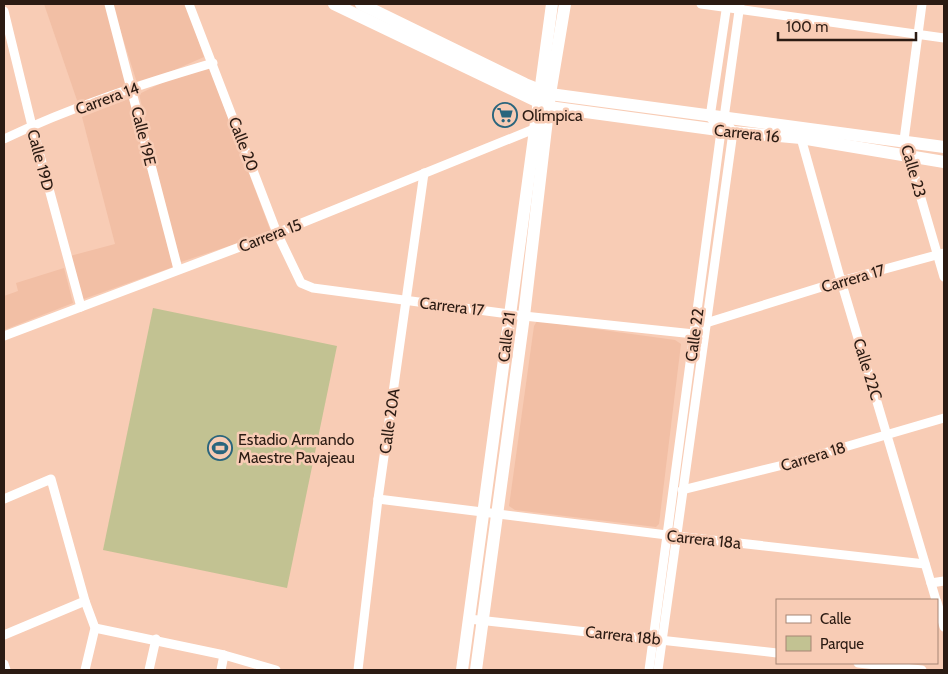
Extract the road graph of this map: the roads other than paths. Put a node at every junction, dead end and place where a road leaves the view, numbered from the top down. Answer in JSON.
{"nodes":[{"id":1,"x":109,"y":4,"type":"edge"},
{"id":2,"x":189,"y":4,"type":"edge"},
{"id":3,"x":334,"y":4,"type":"edge"},
{"id":4,"x":361,"y":4,"type":"edge"},
{"id":5,"x":552,"y":4,"type":"edge"},
{"id":6,"x":565,"y":4,"type":"edge"},
{"id":7,"x":701,"y":4,"type":"edge"},
{"id":8,"x":922,"y":4,"type":"edge"},
{"id":9,"x":726,"y":6,"type":"edge"},
{"id":10,"x":740,"y":6,"type":"edge"},
{"id":11,"x":4,"y":11,"type":"edge"},
{"id":12,"x":918,"y":34,"type":"junction"},
{"id":13,"x":944,"y":38,"type":"edge"},
{"id":14,"x":213,"y":63,"type":"junction"},
{"id":15,"x":132,"y":88,"type":"junction"},
{"id":16,"x":544,"y":98,"type":"junction"},
{"id":17,"x":710,"y":117,"type":"junction"},
{"id":18,"x":32,"y":126,"type":"junction"},
{"id":19,"x":726,"y":127,"type":"junction"},
{"id":20,"x":534,"y":128,"type":"junction"},
{"id":21,"x":801,"y":138,"type":"junction"},
{"id":22,"x":4,"y":140,"type":"edge"},
{"id":23,"x":904,"y":140,"type":"junction"},
{"id":24,"x":944,"y":147,"type":"edge"},
{"id":25,"x":908,"y":157,"type":"junction"},
{"id":26,"x":944,"y":162,"type":"edge"},
{"id":27,"x":424,"y":173,"type":"junction"},
{"id":28,"x":277,"y":233,"type":"junction"},
{"id":29,"x":941,"y":253,"type":"edge"},
{"id":30,"x":178,"y":268,"type":"junction"},
{"id":31,"x":944,"y":277,"type":"edge"},
{"id":32,"x":841,"y":281,"type":"junction"},
{"id":33,"x":300,"y":283,"type":"joint"},
{"id":34,"x":406,"y":300,"type":"junction"},
{"id":35,"x":81,"y":307,"type":"junction"},
{"id":36,"x":509,"y":314,"type":"junction"},
{"id":37,"x":524,"y":316,"type":"junction"},
{"id":38,"x":706,"y":323,"type":"junction"},
{"id":39,"x":694,"y":334,"type":"junction"},
{"id":40,"x":4,"y":336,"type":"edge"},
{"id":41,"x":944,"y":418,"type":"edge"},
{"id":42,"x":888,"y":433,"type":"junction"},
{"id":43,"x":682,"y":490,"type":"junction"},
{"id":44,"x":4,"y":499,"type":"edge"},
{"id":45,"x":378,"y":499,"type":"junction"},
{"id":46,"x":484,"y":511,"type":"junction"},
{"id":47,"x":498,"y":513,"type":"junction"},
{"id":48,"x":671,"y":536,"type":"junction"},
{"id":49,"x":925,"y":564,"type":"junction"},
{"id":50,"x":944,"y":582,"type":"edge"},
{"id":51,"x":931,"y":584,"type":"junction"},
{"id":52,"x":935,"y":599,"type":"edge"},
{"id":53,"x":84,"y":601,"type":"junction"},
{"id":54,"x":938,"y":608,"type":"edge"},
{"id":55,"x":468,"y":619,"type":"junction"},
{"id":56,"x":483,"y":621,"type":"junction"},
{"id":57,"x":944,"y":627,"type":"edge"},
{"id":58,"x":95,"y":628,"type":"junction"},
{"id":59,"x":4,"y":634,"type":"edge"},
{"id":60,"x":156,"y":639,"type":"junction"},
{"id":61,"x":656,"y":639,"type":"junction"},
{"id":62,"x":776,"y":653,"type":"edge"},
{"id":63,"x":224,"y":655,"type":"junction"},
{"id":64,"x":4,"y":664,"type":"edge"},
{"id":65,"x":867,"y":664,"type":"edge"},
{"id":66,"x":6,"y":670,"type":"edge"},
{"id":67,"x":85,"y":670,"type":"edge"},
{"id":68,"x":149,"y":670,"type":"edge"},
{"id":69,"x":221,"y":670,"type":"edge"},
{"id":70,"x":276,"y":670,"type":"edge"},
{"id":71,"x":358,"y":670,"type":"edge"},
{"id":72,"x":462,"y":670,"type":"edge"},
{"id":73,"x":476,"y":670,"type":"edge"},
{"id":74,"x":649,"y":670,"type":"edge"},
{"id":75,"x":658,"y":670,"type":"edge"},
{"id":76,"x":922,"y":670,"type":"edge"}],
"edges":[{"from":1,"to":15,"type":"street","name":"Calle 19E"},
{"from":2,"to":14,"type":"street","name":"Calle 20"},
{"from":3,"to":16,"type":"main road"},
{"from":4,"to":16,"type":"main road"},
{"from":5,"to":16,"type":"main road","name":"Calle 21"},
{"from":6,"to":16,"type":"main road","name":"Calle 21"},
{"from":7,"to":9,"type":"street"},
{"from":8,"to":12,"type":"street","name":"Calle 23"},
{"from":9,"to":10,"type":"street"},
{"from":9,"to":17,"type":"street"},
{"from":10,"to":12,"type":"street"},
{"from":10,"to":19,"type":"street","name":"Calle 22"},
{"from":11,"to":18,"type":"street","name":"Calle 19D"},
{"from":12,"to":13,"type":"street"},
{"from":12,"to":23,"type":"street","name":"Calle 23"},
{"from":14,"to":15,"type":"street","name":"Carrera 14"},
{"from":14,"to":28,"type":"street","name":"Calle 20"},
{"from":15,"to":18,"type":"street","name":"Carrera 14"},
{"from":15,"to":30,"type":"street","name":"Calle 19E"},
{"from":16,"to":17,"type":"main road","name":"Carrera 16"},
{"from":16,"to":19,"type":"main road","name":"Carrera 16"},
{"from":16,"to":20,"type":"main road","name":"Calle 21"},
{"from":16,"to":37,"type":"main road","name":"Calle 21"},
{"from":17,"to":19,"type":"main road","name":"Carrera 16"},
{"from":18,"to":22,"type":"street","name":"Carrera 14"},
{"from":18,"to":35,"type":"street","name":"Calle 19D"},
{"from":19,"to":21,"type":"main road","name":"Carrera 16"},
{"from":19,"to":23,"type":"main road","name":"Carrera 16"},
{"from":19,"to":38,"type":"street","name":"Calle 22"},
{"from":19,"to":39,"type":"street","name":"Calle 22"},
{"from":20,"to":27,"type":"street","name":"Carrera 15"},
{"from":20,"to":36,"type":"main road","name":"Calle 21"},
{"from":21,"to":25,"type":"main road","name":"Carrera 16"},
{"from":21,"to":32,"type":"street","name":"Calle 22C"},
{"from":23,"to":24,"type":"main road","name":"Carrera 16"},
{"from":23,"to":25,"type":"street","name":"Calle 23"},
{"from":25,"to":26,"type":"main road","name":"Carrera 16"},
{"from":25,"to":29,"type":"street","name":"Calle 23"},
{"from":27,"to":28,"type":"street","name":"Carrera 15"},
{"from":27,"to":34,"type":"street","name":"Calle 20A"},
{"from":28,"to":30,"type":"street","name":"Carrera 15"},
{"from":28,"to":33,"type":"street","name":"Calle 20"},
{"from":29,"to":31,"type":"street","name":"Calle 23"},
{"from":29,"to":32,"type":"street","name":"Carrera 17"},
{"from":30,"to":35,"type":"street","name":"Carrera 15"},
{"from":32,"to":38,"type":"street","name":"Carrera 17"},
{"from":32,"to":42,"type":"street","name":"Calle 22C"},
{"from":33,"to":34,"type":"street","name":"Carrera 17"},
{"from":34,"to":36,"type":"street","name":"Carrera 17"},
{"from":34,"to":45,"type":"street","name":"Calle 20A"},
{"from":35,"to":40,"type":"street","name":"Carrera 15"},
{"from":36,"to":37,"type":"street","name":"Carrera 17"},
{"from":36,"to":46,"type":"main road","name":"Calle 21"},
{"from":37,"to":39,"type":"street","name":"Carrera 17"},
{"from":37,"to":47,"type":"main road","name":"Calle 21"},
{"from":38,"to":43,"type":"street","name":"Calle 22"},
{"from":39,"to":48,"type":"street","name":"Calle 22"},
{"from":41,"to":42,"type":"street","name":"Carrera 18"},
{"from":42,"to":43,"type":"street","name":"Carrera 18"},
{"from":42,"to":49,"type":"street","name":"Calle 22C"},
{"from":43,"to":48,"type":"street","name":"Calle 22"},
{"from":44,"to":53,"type":"street"},
{"from":45,"to":46,"type":"street"},
{"from":45,"to":71,"type":"street","name":"Calle 20A"},
{"from":46,"to":47,"type":"street","name":"Carrera 18a"},
{"from":46,"to":55,"type":"main road","name":"Calle 21"},
{"from":47,"to":48,"type":"street","name":"Carrera 18a"},
{"from":47,"to":56,"type":"main road","name":"Calle 21"},
{"from":48,"to":49,"type":"street","name":"Carrera 18a"},
{"from":48,"to":61,"type":"street","name":"Calle 22"},
{"from":49,"to":51,"type":"street","name":"Calle 22C"},
{"from":50,"to":51,"type":"street"},
{"from":51,"to":52,"type":"street","name":"Calle 22C"},
{"from":53,"to":58,"type":"street"},
{"from":53,"to":59,"type":"street"},
{"from":54,"to":57,"type":"street","name":"Calle 22C"},
{"from":55,"to":56,"type":"street","name":"Carrera 18b"},
{"from":55,"to":72,"type":"main road","name":"Calle 21"},
{"from":56,"to":61,"type":"street","name":"Carrera 18b"},
{"from":56,"to":73,"type":"main road","name":"Calle 21"},
{"from":58,"to":60,"type":"street"},
{"from":58,"to":67,"type":"street"},
{"from":60,"to":63,"type":"street"},
{"from":60,"to":68,"type":"street"},
{"from":61,"to":62,"type":"street","name":"Carrera 18b"},
{"from":61,"to":74,"type":"street","name":"Calle 22"},
{"from":61,"to":75,"type":"street","name":"Calle 22"},
{"from":63,"to":69,"type":"street"},
{"from":63,"to":70,"type":"street"},
{"from":64,"to":66,"type":"street"},
{"from":65,"to":76,"type":"street"}]}
